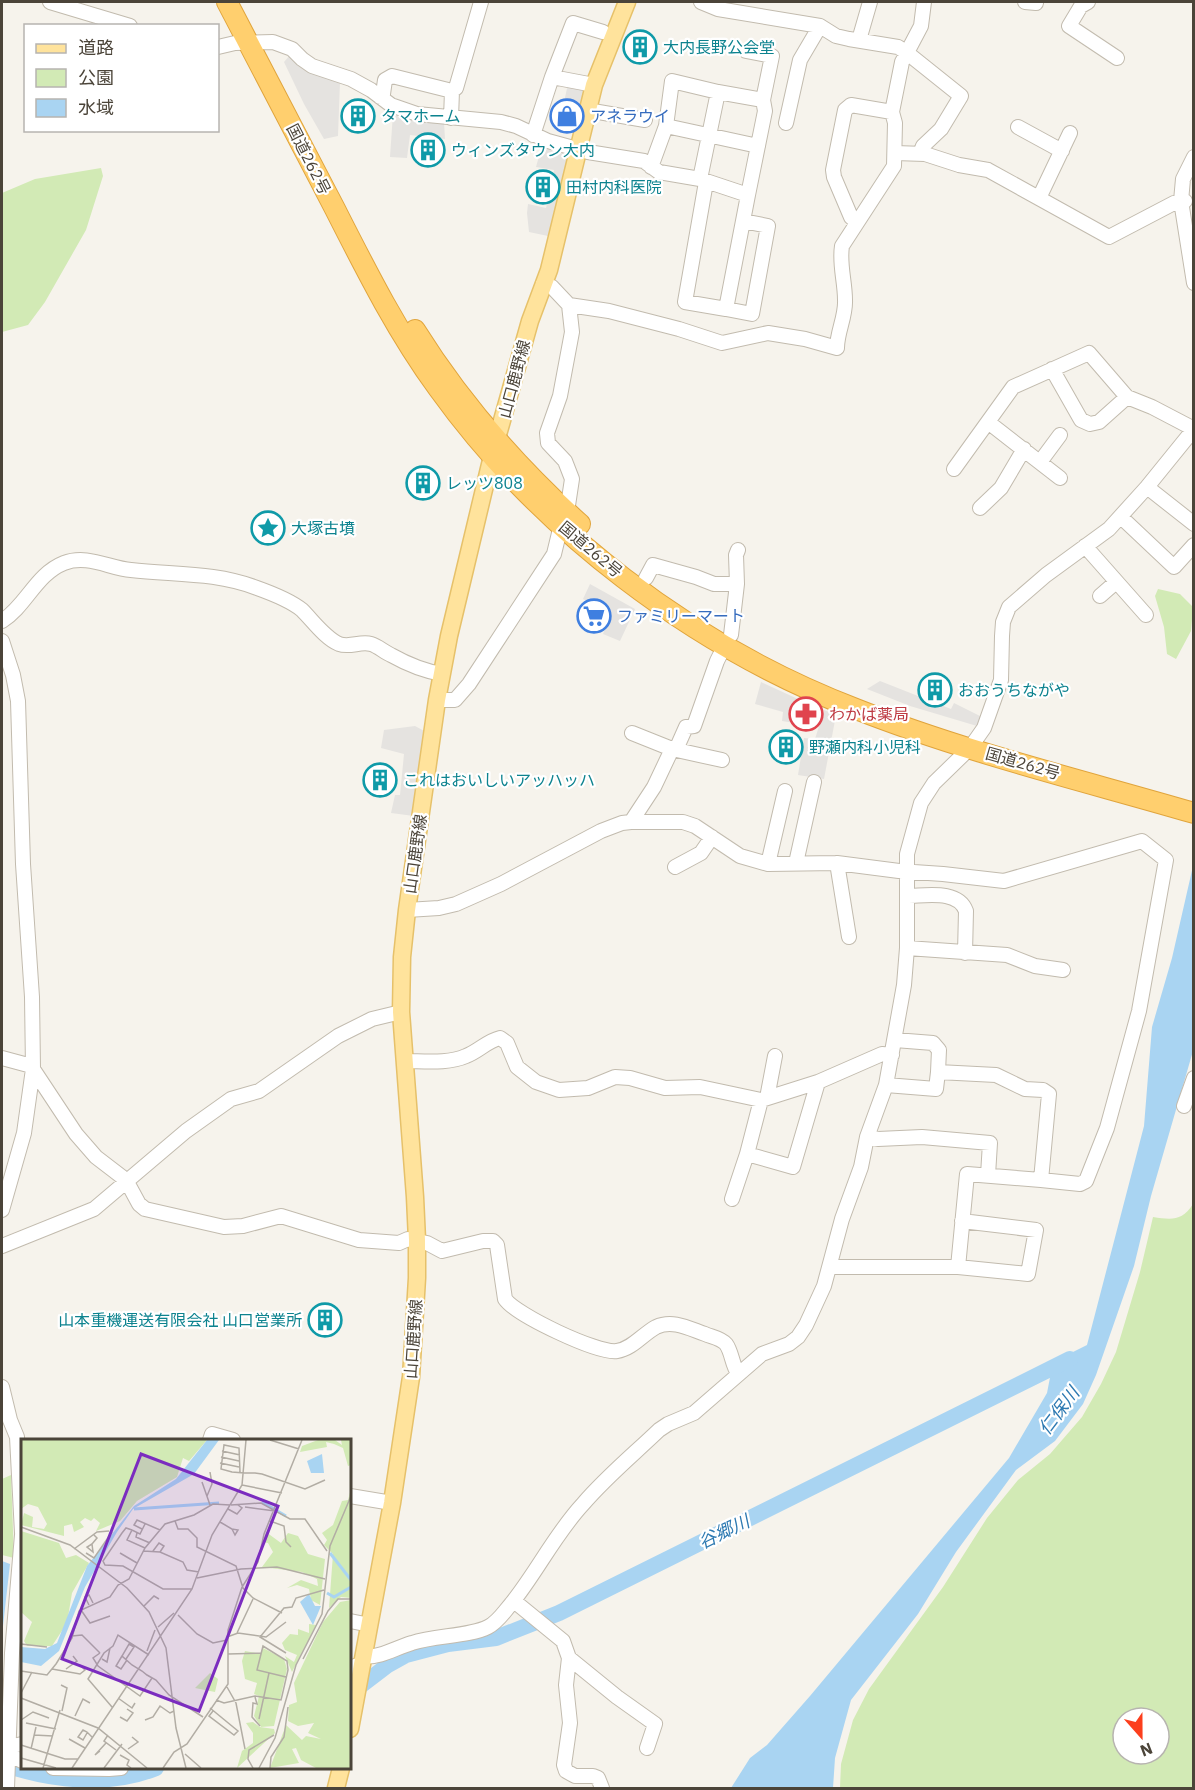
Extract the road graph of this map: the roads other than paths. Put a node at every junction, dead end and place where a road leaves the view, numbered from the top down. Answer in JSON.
{"nodes":[{"id":1,"x":50,"y":2,"type":"edge"},
{"id":2,"x":227,"y":2,"type":"edge"},
{"id":3,"x":241,"y":2,"type":"edge"},
{"id":4,"x":481,"y":2,"type":"edge"},
{"id":5,"x":627,"y":2,"type":"edge"},
{"id":6,"x":701,"y":2,"type":"edge"},
{"id":7,"x":870,"y":2,"type":"edge"},
{"id":8,"x":924,"y":2,"type":"edge"},
{"id":9,"x":1088,"y":2,"type":"edge"},
{"id":10,"x":123,"y":24,"type":"edge"},
{"id":11,"x":820,"y":26,"type":"junction"},
{"id":12,"x":603,"y":32,"type":"dead end"},
{"id":13,"x":859,"y":40,"type":"junction"},
{"id":14,"x":255,"y":43,"type":"junction"},
{"id":15,"x":219,"y":47,"type":"edge"},
{"id":16,"x":746,"y":51,"type":"dead end"},
{"id":17,"x":906,"y":52,"type":"junction"},
{"id":18,"x":1118,"y":58,"type":"dead end"},
{"id":19,"x":552,"y":77,"type":"junction"},
{"id":20,"x":594,"y":86,"type":"junction"},
{"id":21,"x":452,"y":91,"type":"junction"},
{"id":22,"x":718,"y":92,"type":"junction"},
{"id":23,"x":380,"y":97,"type":"junction"},
{"id":24,"x":763,"y":100,"type":"junction"},
{"id":25,"x":587,"y":110,"type":"junction"},
{"id":26,"x":892,"y":112,"type":"junction"},
{"id":27,"x":451,"y":118,"type":"junction"},
{"id":28,"x":645,"y":120,"type":"dead end"},
{"id":29,"x":786,"y":123,"type":"dead end"},
{"id":30,"x":666,"y":126,"type":"junction"},
{"id":31,"x":1018,"y":127,"type":"dead end"},
{"id":32,"x":1070,"y":133,"type":"dead end"},
{"id":33,"x":533,"y":135,"type":"junction"},
{"id":34,"x":709,"y":135,"type":"junction"},
{"id":35,"x":758,"y":146,"type":"junction"},
{"id":36,"x":578,"y":149,"type":"junction"},
{"id":37,"x":1062,"y":151,"type":"junction"},
{"id":38,"x":895,"y":153,"type":"junction"},
{"id":39,"x":920,"y":154,"type":"junction"},
{"id":40,"x":1194,"y":157,"type":"edge"},
{"id":41,"x":651,"y":167,"type":"junction"},
{"id":42,"x":703,"y":180,"type":"junction"},
{"id":43,"x":748,"y":195,"type":"junction"},
{"id":44,"x":1039,"y":198,"type":"junction"},
{"id":45,"x":1183,"y":201,"type":"junction"},
{"id":46,"x":743,"y":221,"type":"junction"},
{"id":47,"x":857,"y":222,"type":"junction"},
{"id":48,"x":1194,"y":283,"type":"edge"},
{"id":49,"x":543,"y":284,"type":"junction"},
{"id":50,"x":569,"y":305,"type":"junction"},
{"id":51,"x":726,"y":309,"type":"junction"},
{"id":52,"x":1052,"y":369,"type":"junction"},
{"id":53,"x":1127,"y":397,"type":"junction"},
{"id":54,"x":988,"y":422,"type":"junction"},
{"id":55,"x":1060,"y":435,"type":"dead end"},
{"id":56,"x":495,"y":449,"type":"junction"},
{"id":57,"x":1024,"y":449,"type":"junction"},
{"id":58,"x":1040,"y":462,"type":"junction"},
{"id":59,"x":954,"y":469,"type":"dead end"},
{"id":60,"x":1060,"y":478,"type":"dead end"},
{"id":61,"x":1147,"y":486,"type":"junction"},
{"id":62,"x":980,"y":508,"type":"dead end"},
{"id":63,"x":1121,"y":517,"type":"junction"},
{"id":64,"x":564,"y":519,"type":"junction"},
{"id":65,"x":1194,"y":524,"type":"edge"},
{"id":66,"x":1194,"y":545,"type":"edge"},
{"id":67,"x":1085,"y":546,"type":"junction"},
{"id":68,"x":738,"y":550,"type":"dead end"},
{"id":69,"x":646,"y":578,"type":"junction"},
{"id":70,"x":1116,"y":582,"type":"junction"},
{"id":71,"x":737,"y":584,"type":"junction"},
{"id":72,"x":1100,"y":596,"type":"dead end"},
{"id":73,"x":1146,"y":615,"type":"dead end"},
{"id":74,"x":2,"y":621,"type":"edge"},
{"id":75,"x":728,"y":640,"type":"junction"},
{"id":76,"x":2,"y":645,"type":"edge"},
{"id":77,"x":442,"y":674,"type":"junction"},
{"id":78,"x":437,"y":700,"type":"junction"},
{"id":79,"x":632,"y":733,"type":"dead end"},
{"id":80,"x":974,"y":743,"type":"junction"},
{"id":81,"x":672,"y":750,"type":"junction"},
{"id":82,"x":722,"y":760,"type":"dead end"},
{"id":83,"x":814,"y":782,"type":"dead end"},
{"id":84,"x":784,"y":791,"type":"dead end"},
{"id":85,"x":1154,"y":795,"type":"junction"},
{"id":86,"x":1194,"y":801,"type":"edge"},
{"id":87,"x":1194,"y":813,"type":"edge"},
{"id":88,"x":631,"y":822,"type":"junction"},
{"id":89,"x":712,"y":837,"type":"junction"},
{"id":90,"x":796,"y":863,"type":"junction"},
{"id":91,"x":837,"y":863,"type":"junction"},
{"id":92,"x":768,"y":864,"type":"junction"},
{"id":93,"x":675,"y":867,"type":"dead end"},
{"id":94,"x":906,"y":871,"type":"junction"},
{"id":95,"x":907,"y":896,"type":"junction"},
{"id":96,"x":407,"y":910,"type":"junction"},
{"id":97,"x":849,"y":937,"type":"dead end"},
{"id":98,"x":908,"y":948,"type":"junction"},
{"id":99,"x":965,"y":953,"type":"junction"},
{"id":100,"x":1063,"y":970,"type":"dead end"},
{"id":101,"x":401,"y":1012,"type":"junction"},
{"id":102,"x":895,"y":1040,"type":"junction"},
{"id":103,"x":892,"y":1055,"type":"junction"},
{"id":104,"x":775,"y":1056,"type":"dead end"},
{"id":105,"x":2,"y":1058,"type":"edge"},
{"id":106,"x":404,"y":1061,"type":"junction"},
{"id":107,"x":33,"y":1069,"type":"junction"},
{"id":108,"x":938,"y":1072,"type":"junction"},
{"id":109,"x":1194,"y":1078,"type":"edge"},
{"id":110,"x":818,"y":1082,"type":"junction"},
{"id":111,"x":886,"y":1085,"type":"junction"},
{"id":112,"x":764,"y":1099,"type":"junction"},
{"id":113,"x":1184,"y":1106,"type":"dead end"},
{"id":114,"x":867,"y":1137,"type":"junction"},
{"id":115,"x":747,"y":1154,"type":"junction"},
{"id":116,"x":988,"y":1175,"type":"junction"},
{"id":117,"x":126,"y":1180,"type":"junction"},
{"id":118,"x":1041,"y":1180,"type":"junction"},
{"id":119,"x":732,"y":1199,"type":"dead end"},
{"id":120,"x":2,"y":1210,"type":"edge"},
{"id":121,"x":963,"y":1221,"type":"junction"},
{"id":122,"x":417,"y":1240,"type":"junction"},
{"id":123,"x":2,"y":1246,"type":"edge"},
{"id":124,"x":830,"y":1267,"type":"junction"},
{"id":125,"x":958,"y":1267,"type":"junction"},
{"id":126,"x":738,"y":1373,"type":"junction"},
{"id":127,"x":2,"y":1387,"type":"edge"},
{"id":128,"x":210,"y":1439,"type":"edge"},
{"id":129,"x":230,"y":1439,"type":"edge"},
{"id":130,"x":351,"y":1496,"type":"edge"},
{"id":131,"x":392,"y":1503,"type":"junction"},
{"id":132,"x":21,"y":1515,"type":"edge"},
{"id":133,"x":21,"y":1542,"type":"edge"},
{"id":134,"x":514,"y":1600,"type":"junction"},
{"id":135,"x":351,"y":1621,"type":"edge"},
{"id":136,"x":370,"y":1625,"type":"junction"},
{"id":137,"x":7,"y":1653,"type":"edge"},
{"id":138,"x":569,"y":1659,"type":"junction"},
{"id":139,"x":359,"y":1666,"type":"edge"},
{"id":140,"x":351,"y":1724,"type":"edge"},
{"id":141,"x":21,"y":1745,"type":"edge"},
{"id":142,"x":648,"y":1748,"type":"dead end"},
{"id":143,"x":6,"y":1757,"type":"edge"},
{"id":144,"x":21,"y":1761,"type":"edge"},
{"id":145,"x":340,"y":1769,"type":"edge"},
{"id":146,"x":7,"y":1788,"type":"edge"},
{"id":147,"x":336,"y":1788,"type":"edge"},
{"id":148,"x":602,"y":1788,"type":"edge"}],
"edges":[{"from":1,"to":10,"type":"street"},
{"from":2,"to":14,"type":"highway","name":"国道262号"},
{"from":3,"to":14,"type":"highway","name":"国道262号"},
{"from":4,"to":21,"type":"street"},
{"from":5,"to":20,"type":"main road","name":"山口鹿野線"},
{"from":6,"to":11,"type":"street"},
{"from":7,"to":13,"type":"street"},
{"from":8,"to":17,"type":"street"},
{"from":9,"to":18,"type":"street"},
{"from":11,"to":13,"type":"street"},
{"from":11,"to":29,"type":"street"},
{"from":12,"to":19,"type":"street"},
{"from":13,"to":17,"type":"street"},
{"from":14,"to":15,"type":"street"},
{"from":14,"to":23,"type":"street"},
{"from":14,"to":56,"type":"highway","name":"国道262号"},
{"from":16,"to":24,"type":"street"},
{"from":17,"to":26,"type":"street"},
{"from":17,"to":39,"type":"street"},
{"from":19,"to":20,"type":"street"},
{"from":19,"to":33,"type":"street"},
{"from":20,"to":25,"type":"main road","name":"山口鹿野線"},
{"from":21,"to":23,"type":"street"},
{"from":21,"to":27,"type":"street"},
{"from":22,"to":24,"type":"street"},
{"from":22,"to":30,"type":"street"},
{"from":22,"to":34,"type":"street"},
{"from":23,"to":27,"type":"street"},
{"from":24,"to":35,"type":"street"},
{"from":25,"to":28,"type":"street"},
{"from":25,"to":36,"type":"main road","name":"山口鹿野線"},
{"from":26,"to":38,"type":"street"},
{"from":26,"to":47,"type":"street"},
{"from":27,"to":33,"type":"street"},
{"from":30,"to":34,"type":"street"},
{"from":30,"to":41,"type":"street"},
{"from":31,"to":37,"type":"street"},
{"from":32,"to":37,"type":"street"},
{"from":33,"to":36,"type":"street"},
{"from":34,"to":35,"type":"street"},
{"from":34,"to":42,"type":"street"},
{"from":35,"to":43,"type":"street"},
{"from":36,"to":41,"type":"street"},
{"from":36,"to":49,"type":"main road","name":"山口鹿野線"},
{"from":37,"to":44,"type":"street"},
{"from":38,"to":39,"type":"street"},
{"from":38,"to":47,"type":"street"},
{"from":39,"to":44,"type":"street"},
{"from":40,"to":45,"type":"street"},
{"from":41,"to":42,"type":"street"},
{"from":42,"to":43,"type":"street"},
{"from":42,"to":51,"type":"street"},
{"from":43,"to":46,"type":"street"},
{"from":44,"to":45,"type":"street"},
{"from":45,"to":48,"type":"street"},
{"from":46,"to":51,"type":"street"},
{"from":46,"to":51,"type":"street"},
{"from":47,"to":50,"type":"street"},
{"from":49,"to":50,"type":"street"},
{"from":49,"to":56,"type":"main road","name":"山口鹿野線"},
{"from":50,"to":64,"type":"street"},
{"from":52,"to":53,"type":"street"},
{"from":52,"to":53,"type":"street"},
{"from":52,"to":54,"type":"street"},
{"from":53,"to":61,"type":"street"},
{"from":54,"to":57,"type":"street"},
{"from":54,"to":59,"type":"street"},
{"from":55,"to":58,"type":"street"},
{"from":56,"to":64,"type":"highway","name":"国道262号"},
{"from":56,"to":77,"type":"main road","name":"山口鹿野線"},
{"from":57,"to":58,"type":"street"},
{"from":57,"to":62,"type":"street"},
{"from":58,"to":60,"type":"street"},
{"from":61,"to":63,"type":"street"},
{"from":61,"to":65,"type":"street"},
{"from":63,"to":66,"type":"street"},
{"from":63,"to":67,"type":"street"},
{"from":64,"to":69,"type":"highway","name":"国道262号"},
{"from":64,"to":75,"type":"highway","name":"国道262号"},
{"from":64,"to":78,"type":"street"},
{"from":67,"to":70,"type":"street"},
{"from":67,"to":80,"type":"street"},
{"from":68,"to":71,"type":"street"},
{"from":69,"to":71,"type":"street"},
{"from":69,"to":75,"type":"highway","name":"国道262号"},
{"from":70,"to":72,"type":"street"},
{"from":70,"to":73,"type":"street"},
{"from":71,"to":75,"type":"street"},
{"from":74,"to":77,"type":"street"},
{"from":75,"to":80,"type":"highway","name":"国道262号"},
{"from":75,"to":81,"type":"street"},
{"from":76,"to":107,"type":"street"},
{"from":77,"to":78,"type":"main road","name":"山口鹿野線"},
{"from":78,"to":96,"type":"main road","name":"山口鹿野線"},
{"from":79,"to":81,"type":"street"},
{"from":80,"to":85,"type":"highway","name":"国道262号"},
{"from":80,"to":94,"type":"street"},
{"from":81,"to":82,"type":"street"},
{"from":81,"to":88,"type":"street"},
{"from":83,"to":90,"type":"street"},
{"from":84,"to":92,"type":"street"},
{"from":85,"to":86,"type":"highway","name":"国道262号"},
{"from":85,"to":87,"type":"highway","name":"国道262号"},
{"from":88,"to":89,"type":"street"},
{"from":88,"to":96,"type":"street"},
{"from":89,"to":92,"type":"street"},
{"from":89,"to":93,"type":"street"},
{"from":90,"to":91,"type":"street"},
{"from":90,"to":92,"type":"street"},
{"from":91,"to":94,"type":"street"},
{"from":91,"to":97,"type":"street"},
{"from":94,"to":95,"type":"street"},
{"from":94,"to":118,"type":"street"},
{"from":95,"to":98,"type":"street"},
{"from":95,"to":99,"type":"street"},
{"from":96,"to":101,"type":"main road","name":"山口鹿野線"},
{"from":98,"to":99,"type":"street"},
{"from":98,"to":102,"type":"street"},
{"from":99,"to":100,"type":"street"},
{"from":101,"to":106,"type":"main road","name":"山口鹿野線"},
{"from":101,"to":117,"type":"street"},
{"from":102,"to":103,"type":"street"},
{"from":102,"to":108,"type":"street"},
{"from":103,"to":110,"type":"street"},
{"from":103,"to":111,"type":"street"},
{"from":104,"to":112,"type":"street"},
{"from":105,"to":107,"type":"street"},
{"from":106,"to":112,"type":"street"},
{"from":106,"to":122,"type":"main road","name":"山口鹿野線"},
{"from":107,"to":117,"type":"street"},
{"from":107,"to":120,"type":"street"},
{"from":108,"to":111,"type":"street"},
{"from":108,"to":118,"type":"street"},
{"from":109,"to":113,"type":"street"},
{"from":110,"to":112,"type":"street"},
{"from":110,"to":115,"type":"street"},
{"from":111,"to":114,"type":"street"},
{"from":112,"to":115,"type":"street"},
{"from":114,"to":116,"type":"street"},
{"from":114,"to":124,"type":"street"},
{"from":115,"to":119,"type":"street"},
{"from":116,"to":118,"type":"street"},
{"from":116,"to":121,"type":"street"},
{"from":117,"to":122,"type":"street"},
{"from":117,"to":123,"type":"street"},
{"from":121,"to":125,"type":"street"},
{"from":121,"to":125,"type":"street"},
{"from":122,"to":126,"type":"street"},
{"from":122,"to":131,"type":"main road","name":"山口鹿野線"},
{"from":124,"to":125,"type":"street"},
{"from":124,"to":126,"type":"street"},
{"from":126,"to":134,"type":"street"},
{"from":127,"to":132,"type":"street"},
{"from":128,"to":129,"type":"street"},
{"from":130,"to":131,"type":"street"},
{"from":131,"to":136,"type":"main road","name":"山口鹿野線"},
{"from":133,"to":137,"type":"street"},
{"from":134,"to":138,"type":"street"},
{"from":134,"to":139,"type":"street"},
{"from":135,"to":136,"type":"street"},
{"from":136,"to":139,"type":"main road","name":"山口鹿野線"},
{"from":137,"to":143,"type":"street"},
{"from":138,"to":142,"type":"street"},
{"from":138,"to":148,"type":"street"},
{"from":139,"to":140,"type":"main road","name":"山口鹿野線"},
{"from":141,"to":143,"type":"street"},
{"from":143,"to":144,"type":"street"},
{"from":143,"to":146,"type":"street"},
{"from":145,"to":147,"type":"main road"}]}
